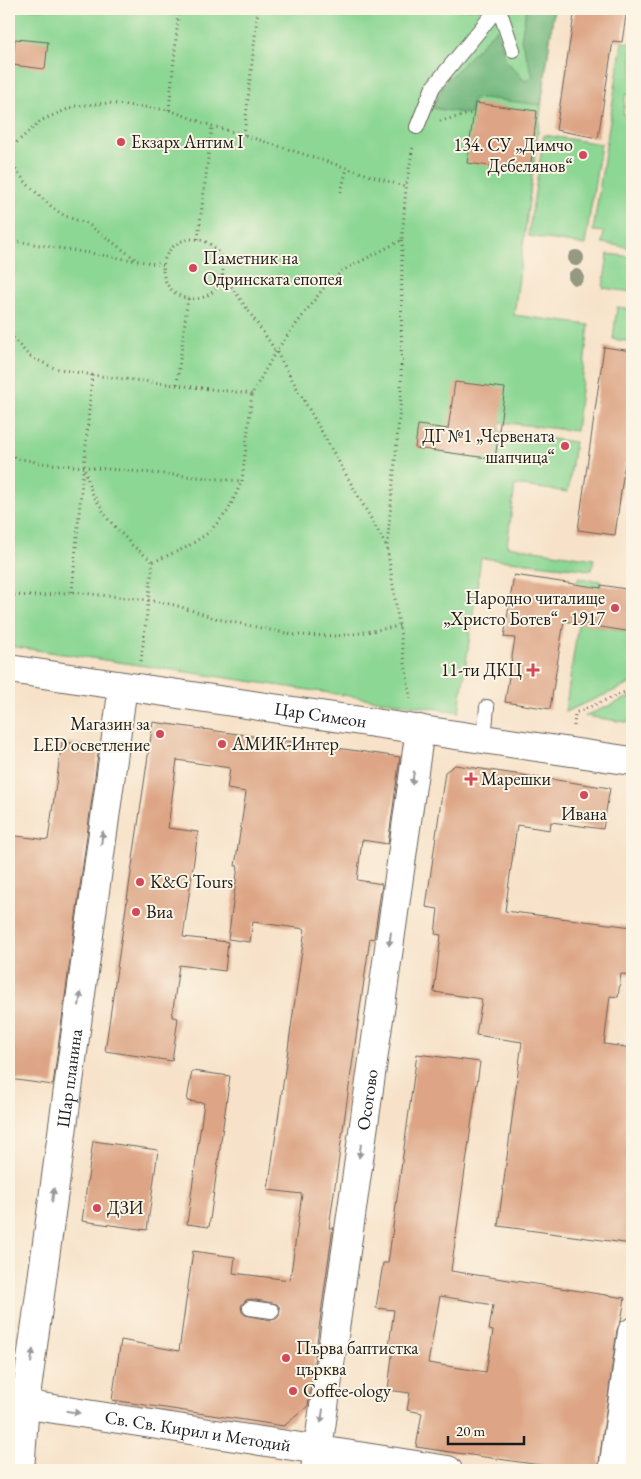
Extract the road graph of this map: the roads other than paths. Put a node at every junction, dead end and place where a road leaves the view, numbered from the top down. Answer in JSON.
{"nodes":[{"id":1,"x":498,"y":9,"type":"edge"},
{"id":2,"x":513,"y":50,"type":"dead end"},
{"id":3,"x":417,"y":127,"type":"road end"},
{"id":4,"x":9,"y":669,"type":"edge"},
{"id":5,"x":123,"y":686,"type":"junction"},
{"id":6,"x":487,"y":707,"type":"dead end"},
{"id":7,"x":415,"y":717,"type":"junction"},
{"id":8,"x":484,"y":739,"type":"junction"},
{"id":9,"x":632,"y":761,"type":"edge"},
{"id":10,"x":250,"y":1308,"type":"dead end"},
{"id":11,"x":272,"y":1311,"type":"dead end"},
{"id":12,"x":632,"y":1332,"type":"edge"},
{"id":13,"x":17,"y":1403,"type":"edge"},
{"id":14,"x":316,"y":1460,"type":"edge"},
{"id":15,"x":20,"y":1470,"type":"edge"},
{"id":16,"x":448,"y":1470,"type":"edge"},
{"id":17,"x":613,"y":1470,"type":"edge"}],
"edges":[{"from":1,"to":2,"type":"lane"},
{"from":1,"to":3,"type":"lane"},
{"from":4,"to":5,"type":"street","name":"Цар Симеон"},
{"from":5,"to":7,"type":"street","name":"Цар Симеон"},
{"from":13,"to":5,"type":"street","name":"Шар планина","one_way":true},
{"from":6,"to":8,"type":"lane"},
{"from":7,"to":8,"type":"street","name":"Цар Симеон"},
{"from":7,"to":14,"type":"street","name":"Осогово","one_way":true},
{"from":8,"to":9,"type":"street","name":"Цар Симеон"},
{"from":10,"to":11,"type":"lane"},
{"from":12,"to":17,"type":"street"},
{"from":13,"to":14,"type":"street","name":"Св. Св. Кирил и Методий","one_way":true},
{"from":13,"to":15,"type":"street","name":"Шар планина"},
{"from":14,"to":16,"type":"street","name":"Св. Св. Кирил и Методий"}]}
